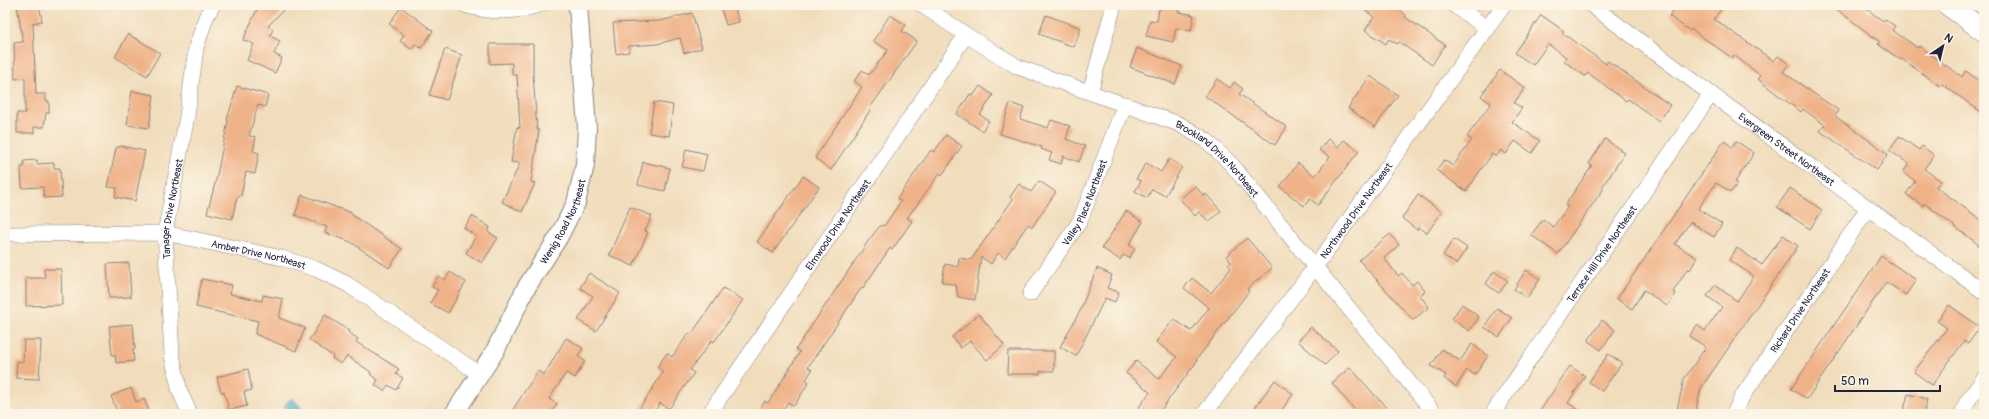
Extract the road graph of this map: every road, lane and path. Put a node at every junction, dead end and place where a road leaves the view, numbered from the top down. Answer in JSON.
{"nodes":[{"id":1,"x":213,"y":5,"type":"edge"},
{"id":2,"x":465,"y":5,"type":"edge"},
{"id":3,"x":540,"y":5,"type":"edge"},
{"id":4,"x":578,"y":5,"type":"edge"},
{"id":5,"x":922,"y":5,"type":"edge"},
{"id":6,"x":1114,"y":5,"type":"edge"},
{"id":7,"x":1454,"y":5,"type":"edge"},
{"id":8,"x":1504,"y":5,"type":"edge"},
{"id":9,"x":1591,"y":5,"type":"edge"},
{"id":10,"x":1948,"y":5,"type":"edge"},
{"id":11,"x":1488,"y":29,"type":"junction"},
{"id":12,"x":1984,"y":31,"type":"edge"},
{"id":13,"x":966,"y":35,"type":"junction"},
{"id":14,"x":1090,"y":92,"type":"junction"},
{"id":15,"x":1711,"y":94,"type":"junction"},
{"id":16,"x":1125,"y":104,"type":"junction"},
{"id":17,"x":1868,"y":208,"type":"junction"},
{"id":18,"x":166,"y":233,"type":"junction"},
{"id":19,"x":5,"y":234,"type":"edge"},
{"id":20,"x":1315,"y":268,"type":"junction"},
{"id":21,"x":1984,"y":292,"type":"edge"},
{"id":22,"x":1030,"y":294,"type":"dead end"},
{"id":23,"x":481,"y":374,"type":"junction"},
{"id":24,"x":1984,"y":378,"type":"edge"},
{"id":25,"x":190,"y":414,"type":"edge"},
{"id":26,"x":454,"y":414,"type":"edge"},
{"id":27,"x":709,"y":414,"type":"edge"},
{"id":28,"x":1204,"y":414,"type":"edge"},
{"id":29,"x":1434,"y":414,"type":"edge"},
{"id":30,"x":1492,"y":414,"type":"edge"},
{"id":31,"x":1734,"y":414,"type":"edge"},
{"id":32,"x":1962,"y":414,"type":"edge"}],
"edges":[{"from":1,"to":18,"type":"street","name":"Tanager Drive Northeast"},
{"from":2,"to":3,"type":"street"},
{"from":4,"to":23,"type":"street","name":"Wenig Road Northeast"},
{"from":5,"to":13,"type":"street","name":"Brookland Drive Northeast"},
{"from":6,"to":14,"type":"street"},
{"from":7,"to":11,"type":"street"},
{"from":8,"to":11,"type":"street","name":"Northwood Drive Northeast"},
{"from":9,"to":15,"type":"street","name":"Evergreen Street Northeast"},
{"from":10,"to":12,"type":"main road"},
{"from":11,"to":20,"type":"street","name":"Northwood Drive Northeast"},
{"from":13,"to":14,"type":"street","name":"Brookland Drive Northeast"},
{"from":13,"to":27,"type":"street","name":"Elmwood Drive Northeast"},
{"from":14,"to":16,"type":"street","name":"Brookland Drive Northeast"},
{"from":15,"to":17,"type":"street","name":"Evergreen Street Northeast"},
{"from":15,"to":30,"type":"street","name":"Terrace Hill Drive Northeast"},
{"from":16,"to":20,"type":"street","name":"Brookland Drive Northeast"},
{"from":16,"to":22,"type":"street","name":"Valley Place Northeast"},
{"from":17,"to":21,"type":"street","name":"Evergreen Street Northeast"},
{"from":17,"to":31,"type":"street","name":"Richard Drive Northeast"},
{"from":18,"to":19,"type":"street","name":"Amber Drive Northeast"},
{"from":18,"to":23,"type":"street","name":"Amber Drive Northeast"},
{"from":18,"to":25,"type":"street","name":"Tanager Drive Northeast"},
{"from":20,"to":28,"type":"street","name":"Northwood Drive Northeast"},
{"from":20,"to":29,"type":"street","name":"Brookland Drive Northeast"},
{"from":23,"to":26,"type":"street","name":"Wenig Road Northeast"},
{"from":24,"to":32,"type":"street"}]}
